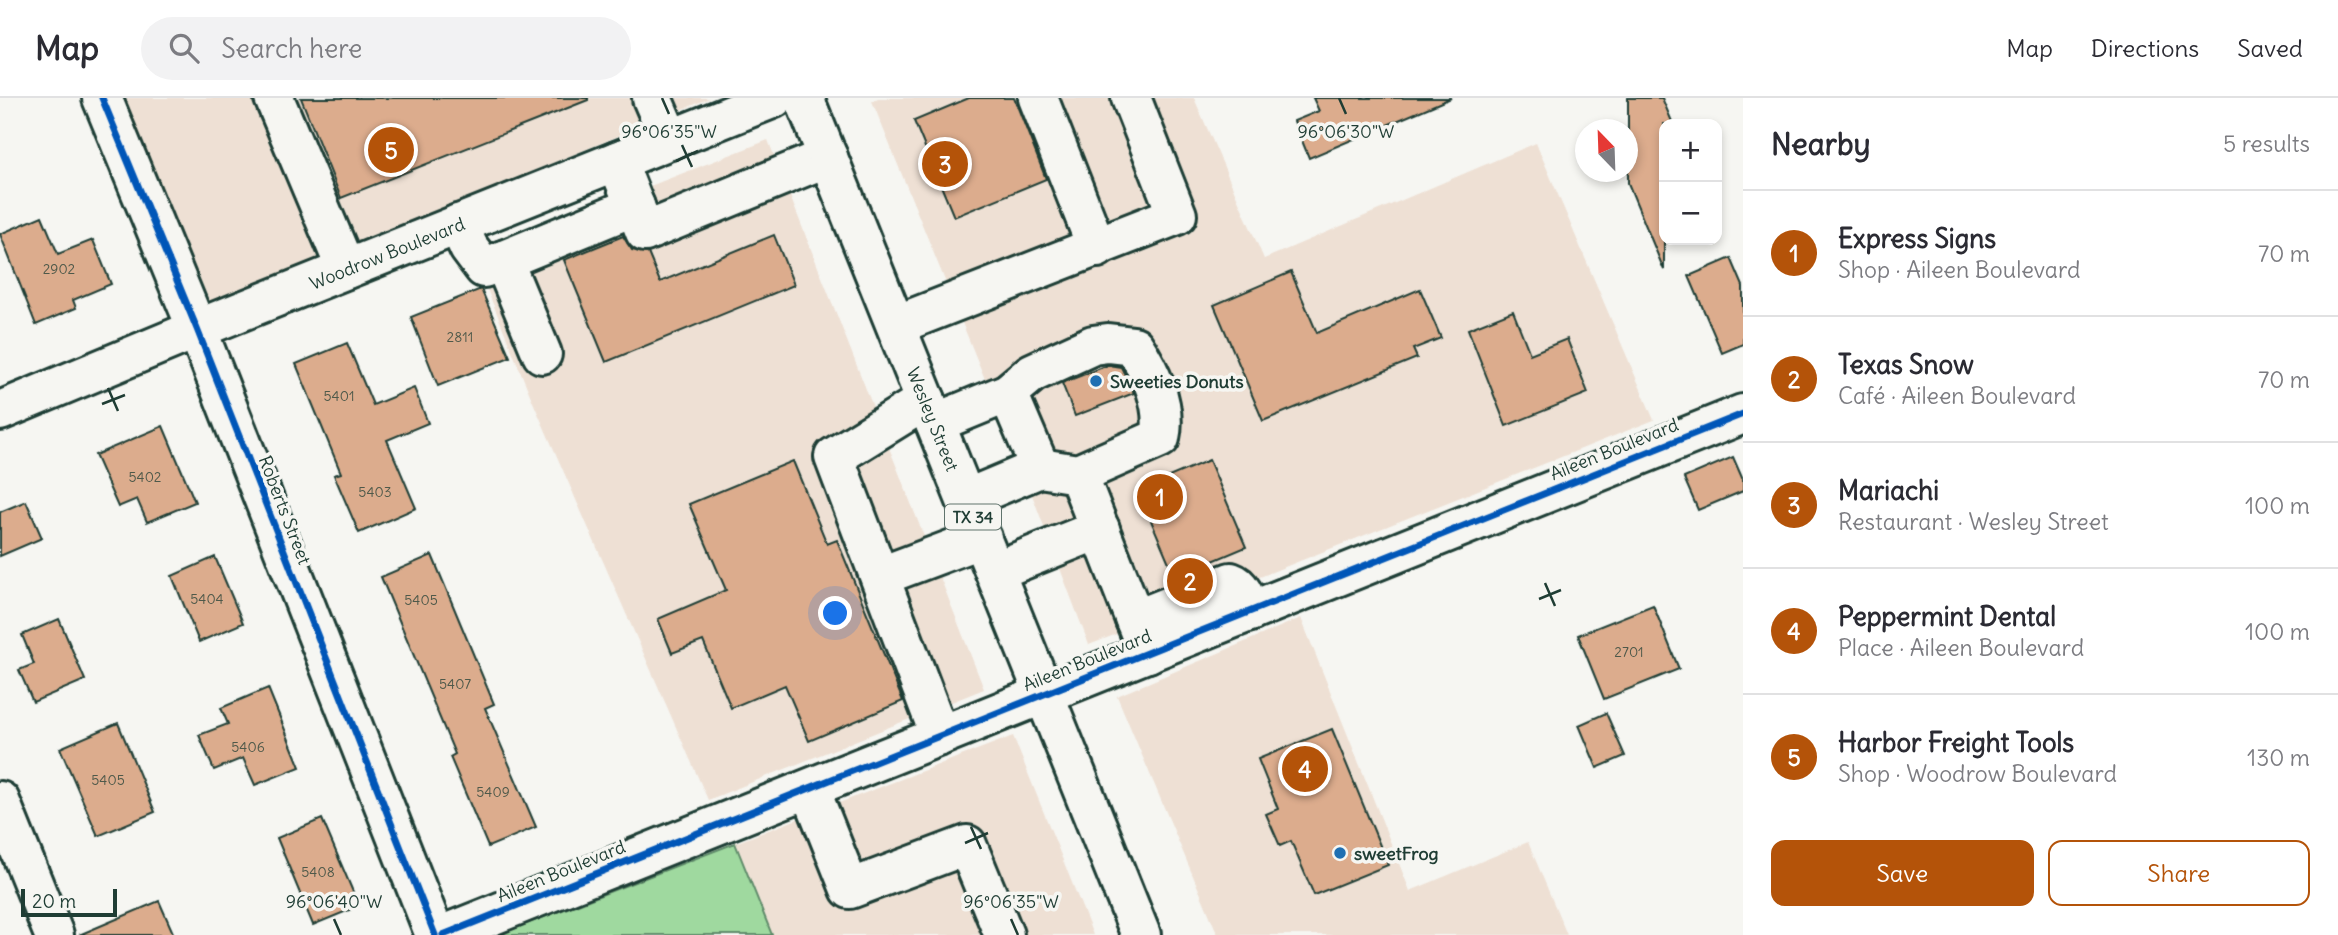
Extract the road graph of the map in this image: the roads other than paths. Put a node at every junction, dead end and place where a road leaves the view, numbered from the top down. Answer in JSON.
{"nodes":[{"id":1,"x":102,"y":98,"type":"edge"},
{"id":2,"x":274,"y":98,"type":"edge"},
{"id":3,"x":652,"y":98,"type":"edge"},
{"id":4,"x":775,"y":98,"type":"edge"},
{"id":5,"x":804,"y":98,"type":"edge"},
{"id":6,"x":1038,"y":98,"type":"edge"},
{"id":7,"x":1131,"y":98,"type":"edge"},
{"id":8,"x":670,"y":140,"type":"junction"},
{"id":9,"x":828,"y":157,"type":"junction"},
{"id":10,"x":617,"y":161,"type":"junction"},
{"id":11,"x":635,"y":206,"type":"junction"},
{"id":12,"x":502,"y":207,"type":"junction"},
{"id":13,"x":458,"y":224,"type":"junction"},
{"id":14,"x":1097,"y":248,"type":"junction"},
{"id":15,"x":504,"y":259,"type":"junction"},
{"id":16,"x":346,"y":269,"type":"junction"},
{"id":17,"x":895,"y":325,"type":"junction"},
{"id":18,"x":197,"y":328,"type":"junction"},
{"id":19,"x":542,"y":354,"type":"dead end"},
{"id":20,"x":1020,"y":383,"type":"junction"},
{"id":21,"x":0,"y":411,"type":"edge"},
{"id":22,"x":930,"y":411,"type":"junction"},
{"id":23,"x":1743,"y":414,"type":"edge"},
{"id":24,"x":1040,"y":468,"type":"junction"},
{"id":25,"x":1078,"y":474,"type":"junction"},
{"id":26,"x":966,"y":499,"type":"junction"},
{"id":27,"x":1100,"y":529,"type":"junction"},
{"id":28,"x":988,"y":554,"type":"junction"},
{"id":29,"x":881,"y":576,"type":"junction"},
{"id":30,"x":1142,"y":636,"type":"junction"},
{"id":31,"x":1044,"y":695,"type":"junction"},
{"id":32,"x":940,"y":736,"type":"junction"},
{"id":33,"x":810,"y":789,"type":"junction"},
{"id":34,"x":0,"y":801,"type":"edge"},
{"id":35,"x":1139,"y":934,"type":"edge"},
{"id":36,"x":54,"y":935,"type":"edge"},
{"id":37,"x":435,"y":935,"type":"edge"},
{"id":38,"x":443,"y":935,"type":"edge"},
{"id":39,"x":1004,"y":935,"type":"edge"}],
"edges":[{"from":1,"to":18,"type":"street","name":"Roberts Street"},
{"from":2,"to":16,"type":"street"},
{"from":3,"to":8,"type":"street"},
{"from":4,"to":8,"type":"street","name":"Woodrow Boulevard"},
{"from":5,"to":9,"type":"street","name":"Wesley Street","number":"TX 34"},
{"from":6,"to":14,"type":"street"},
{"from":7,"to":14,"type":"street"},
{"from":8,"to":10,"type":"street","name":"Woodrow Boulevard"},
{"from":9,"to":11,"type":"street"},
{"from":9,"to":17,"type":"street","name":"Wesley Street","number":"TX 34"},
{"from":10,"to":11,"type":"street"},
{"from":10,"to":12,"type":"street","name":"Woodrow Boulevard"},
{"from":11,"to":15,"type":"street"},
{"from":12,"to":13,"type":"street","name":"Woodrow Boulevard"},
{"from":12,"to":15,"type":"street"},
{"from":13,"to":15,"type":"street"},
{"from":13,"to":16,"type":"street","name":"Woodrow Boulevard"},
{"from":14,"to":17,"type":"street"},
{"from":15,"to":19,"type":"street"},
{"from":16,"to":18,"type":"street","name":"Woodrow Boulevard"},
{"from":17,"to":22,"type":"street","name":"Wesley Street","number":"TX 34"},
{"from":18,"to":21,"type":"street","name":"Woodrow Boulevard"},
{"from":18,"to":37,"type":"street","name":"Roberts Street"},
{"from":20,"to":22,"type":"street"},
{"from":20,"to":24,"type":"street"},
{"from":20,"to":25,"type":"street"},
{"from":22,"to":26,"type":"street","name":"Wesley Street","number":"TX 34"},
{"from":22,"to":29,"type":"street"},
{"from":23,"to":30,"type":"street","name":"Aileen Boulevard"},
{"from":24,"to":25,"type":"street"},
{"from":24,"to":26,"type":"street"},
{"from":25,"to":27,"type":"street"},
{"from":26,"to":28,"type":"street","name":"Wesley Street","number":"TX 34"},
{"from":27,"to":28,"type":"street"},
{"from":27,"to":30,"type":"street"},
{"from":28,"to":29,"type":"street"},
{"from":28,"to":31,"type":"street","name":"Wesley Street","number":"TX 34"},
{"from":29,"to":32,"type":"street"},
{"from":30,"to":31,"type":"street","name":"Aileen Boulevard"},
{"from":31,"to":32,"type":"street","name":"Aileen Boulevard"},
{"from":31,"to":35,"type":"street","name":"Wesley Street","number":"TX 34"},
{"from":32,"to":33,"type":"street","name":"Aileen Boulevard"},
{"from":33,"to":38,"type":"street","name":"Aileen Boulevard"},
{"from":33,"to":39,"type":"street"},
{"from":34,"to":36,"type":"street"}]}
